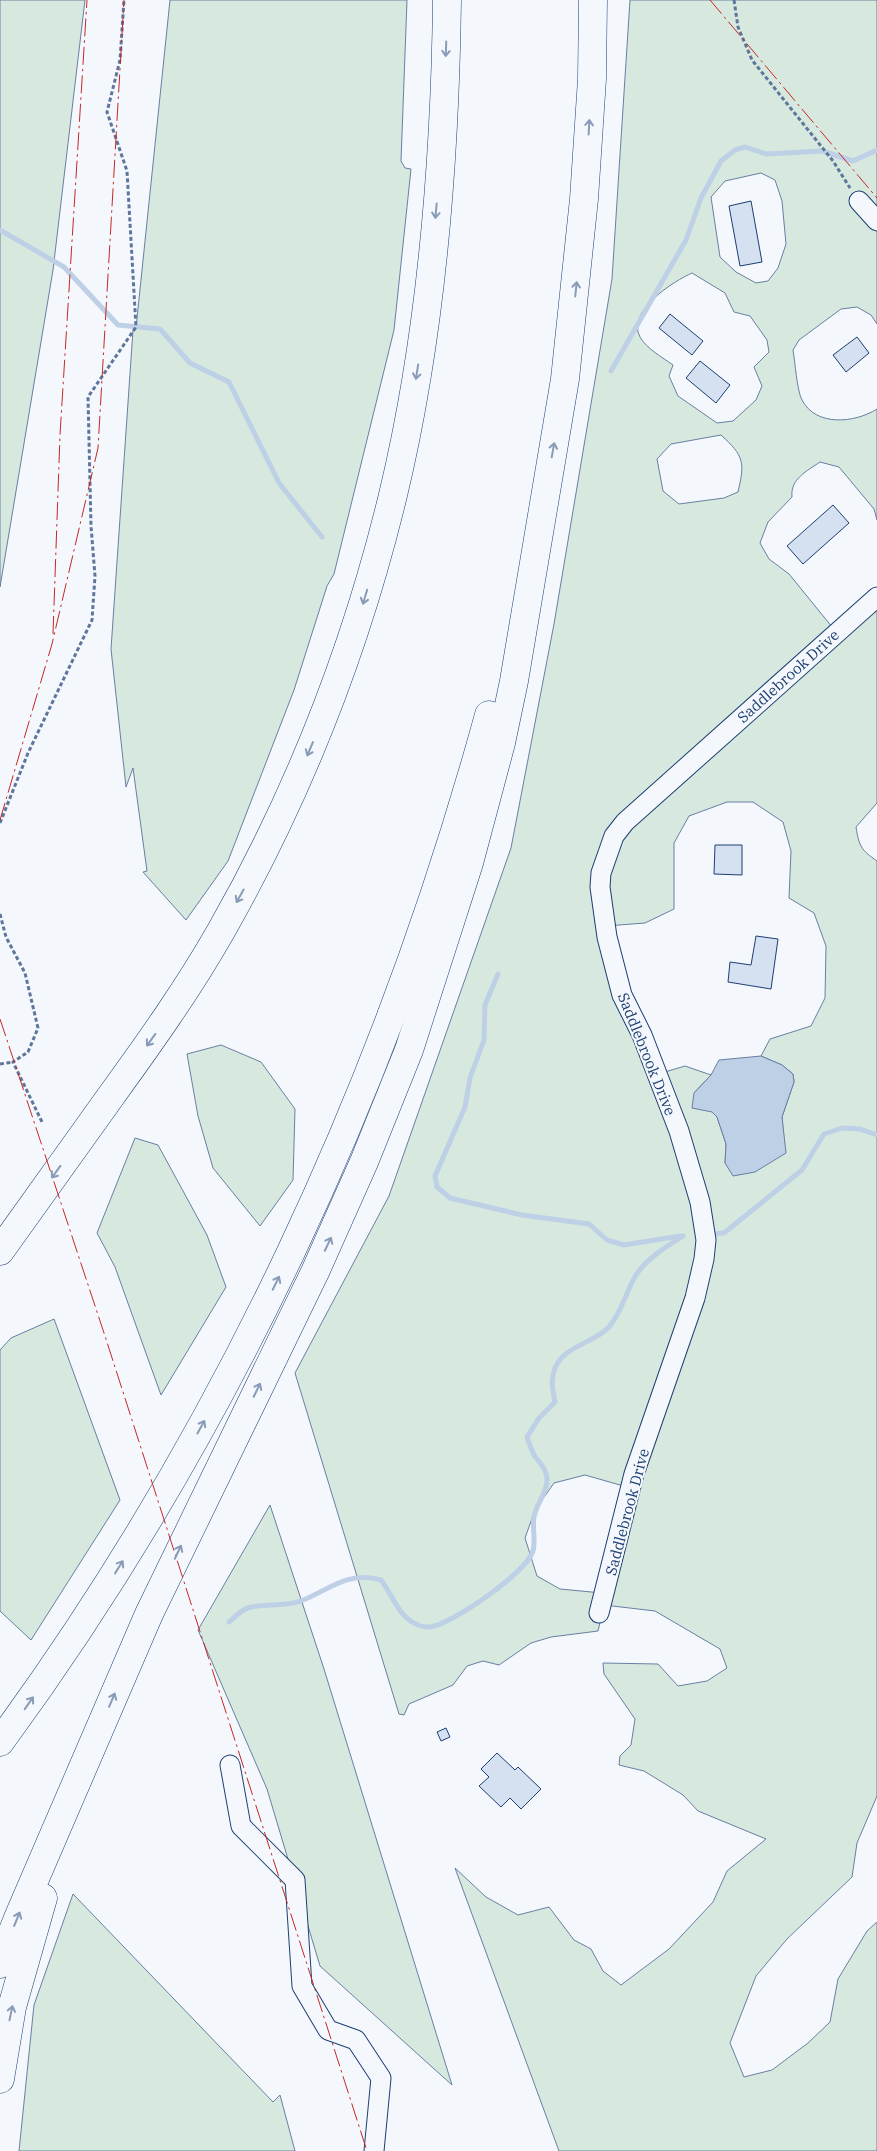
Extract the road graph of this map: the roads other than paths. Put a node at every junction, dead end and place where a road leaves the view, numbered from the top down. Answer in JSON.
{"nodes":[{"id":1,"x":448,"y":0,"type":"edge"},
{"id":2,"x":594,"y":0,"type":"edge"},
{"id":3,"x":859,"y":201,"type":"road end"},
{"id":4,"x":877,"y":221,"type":"edge"},
{"id":5,"x":545,"y":498,"type":"junction"},
{"id":6,"x":877,"y":597,"type":"edge"},
{"id":7,"x":0,"y":1251,"type":"edge"},
{"id":8,"x":599,"y":1613,"type":"dead end"},
{"id":9,"x":0,"y":1742,"type":"edge"},
{"id":10,"x":93,"y":1745,"type":"junction"},
{"id":11,"x":230,"y":1765,"type":"dead end"},
{"id":12,"x":0,"y":1964,"type":"edge"},
{"id":13,"x":0,"y":2079,"type":"edge"},
{"id":14,"x":374,"y":2151,"type":"edge"}],
"edges":[{"from":1,"to":7,"type":"highway","one_way":true},
{"from":5,"to":2,"type":"highway","one_way":true},
{"from":3,"to":4,"type":"street"},
{"from":9,"to":5,"type":"highway","one_way":true},
{"from":10,"to":5,"type":"highway","one_way":true},
{"from":6,"to":8,"type":"street","name":"Saddlebrook Drive"},
{"from":12,"to":10,"type":"highway","one_way":true},
{"from":13,"to":10,"type":"highway","one_way":true},
{"from":11,"to":14,"type":"street"}]}
